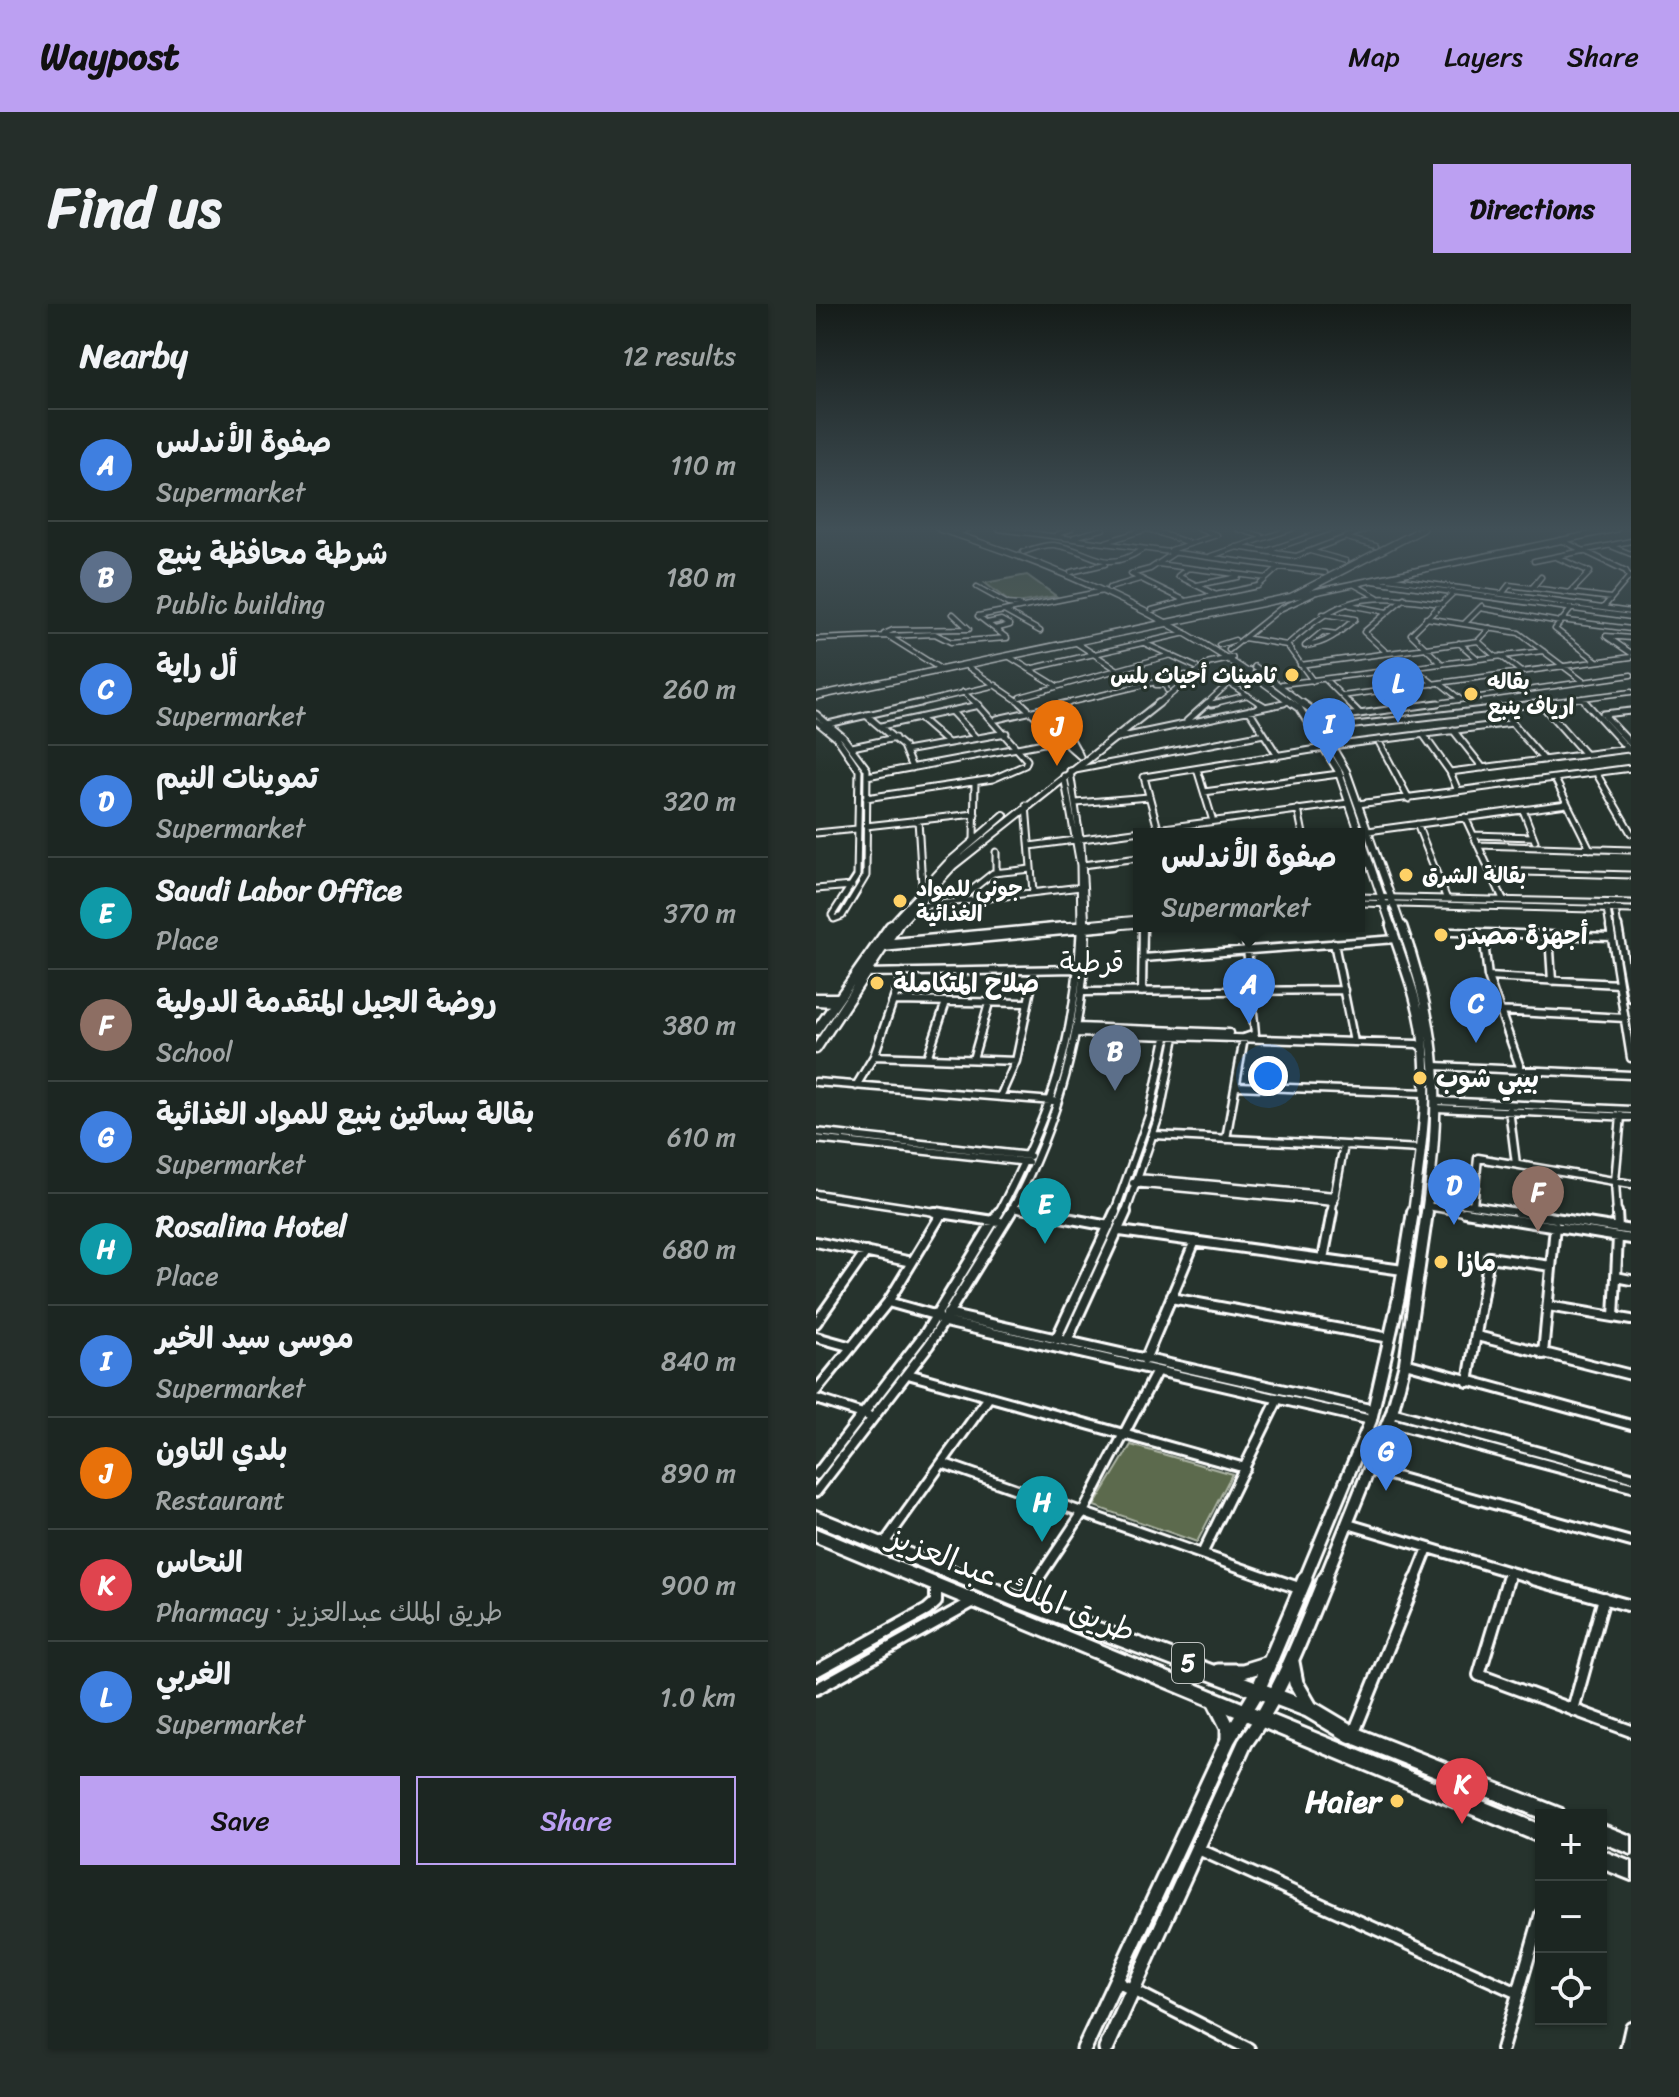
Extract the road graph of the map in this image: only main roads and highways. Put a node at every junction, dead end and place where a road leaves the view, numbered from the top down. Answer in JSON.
{"nodes":[{"id":1,"x":1143,"y":610,"type":"edge"},
{"id":2,"x":1218,"y":610,"type":"edge"},
{"id":3,"x":1225,"y":610,"type":"edge"},
{"id":4,"x":1168,"y":622,"type":"junction"},
{"id":5,"x":1217,"y":647,"type":"junction"},
{"id":6,"x":1230,"y":654,"type":"junction"},
{"id":7,"x":816,"y":695,"type":"edge"},
{"id":8,"x":1328,"y":747,"type":"junction"},
{"id":9,"x":1354,"y":803,"type":"junction"},
{"id":10,"x":1361,"y":828,"type":"edge"},
{"id":11,"x":1365,"y":842,"type":"edge"},
{"id":12,"x":1388,"y":898,"type":"junction"},
{"id":13,"x":816,"y":1031,"type":"edge"},
{"id":14,"x":816,"y":1049,"type":"edge"},
{"id":15,"x":816,"y":1517,"type":"edge"},
{"id":16,"x":816,"y":1535,"type":"edge"},
{"id":17,"x":1292,"y":1660,"type":"junction"},
{"id":18,"x":1269,"y":1663,"type":"junction"},
{"id":19,"x":1207,"y":1670,"type":"junction"},
{"id":20,"x":1266,"y":1694,"type":"junction"},
{"id":21,"x":1213,"y":1700,"type":"junction"},
{"id":22,"x":1311,"y":1710,"type":"junction"},
{"id":23,"x":1253,"y":1717,"type":"junction"},
{"id":24,"x":1283,"y":1729,"type":"junction"},
{"id":25,"x":1228,"y":1740,"type":"junction"},
{"id":26,"x":1245,"y":1743,"type":"junction"},
{"id":27,"x":1541,"y":1809,"type":"edge"},
{"id":28,"x":1535,"y":1832,"type":"edge"},
{"id":29,"x":1607,"y":1835,"type":"edge"},
{"id":30,"x":1631,"y":1845,"type":"edge"},
{"id":31,"x":1607,"y":1861,"type":"edge"},
{"id":32,"x":1631,"y":1871,"type":"edge"},
{"id":33,"x":1084,"y":2049,"type":"edge"},
{"id":34,"x":1106,"y":2049,"type":"edge"}],
"edges":[{"from":1,"to":4,"type":"main road"},
{"from":2,"to":4,"type":"main road"},
{"from":3,"to":4,"type":"main road"},
{"from":4,"to":5,"type":"main road"},
{"from":4,"to":7,"type":"main road"},
{"from":4,"to":7,"type":"main road"},
{"from":5,"to":6,"type":"main road"},
{"from":5,"to":13,"type":"main road"},
{"from":6,"to":8,"type":"main road"},
{"from":6,"to":8,"type":"main road"},
{"from":6,"to":14,"type":"main road"},
{"from":8,"to":9,"type":"main road"},
{"from":8,"to":9,"type":"main road"},
{"from":9,"to":10,"type":"main road"},
{"from":9,"to":12,"type":"main road"},
{"from":11,"to":12,"type":"main road"},
{"from":12,"to":17,"type":"main road"},
{"from":12,"to":18,"type":"main road"},
{"from":15,"to":19,"type":"highway","name":"طريق الملك عبدالعزيز","number":"5"},
{"from":16,"to":21,"type":"highway","name":"طريق الملك عبدالعزيز","number":"5"},
{"from":17,"to":20,"type":"main road"},
{"from":17,"to":22,"type":"main road"},
{"from":18,"to":19,"type":"main road"},
{"from":18,"to":20,"type":"main road"},
{"from":19,"to":20,"type":"highway","name":"طريق الملك عبدالعزيز","number":"5"},
{"from":20,"to":22,"type":"highway","name":"طريق الملك عبدالعزيز","number":"5"},
{"from":20,"to":23,"type":"main road"},
{"from":20,"to":23,"type":"main road"},
{"from":21,"to":23,"type":"highway","name":"طريق الملك عبدالعزيز","number":"5"},
{"from":21,"to":25,"type":"main road"},
{"from":22,"to":27,"type":"highway","name":"طريق الملك عبدالعزيز","number":"5"},
{"from":23,"to":24,"type":"highway","name":"طريق الملك عبدالعزيز","number":"5"},
{"from":23,"to":25,"type":"main road"},
{"from":23,"to":26,"type":"main road"},
{"from":24,"to":26,"type":"main road"},
{"from":24,"to":28,"type":"highway","name":"طريق الملك عبدالعزيز","number":"5"},
{"from":25,"to":33,"type":"main road"},
{"from":26,"to":34,"type":"main road"},
{"from":29,"to":30,"type":"highway"},
{"from":31,"to":32,"type":"highway"}]}
